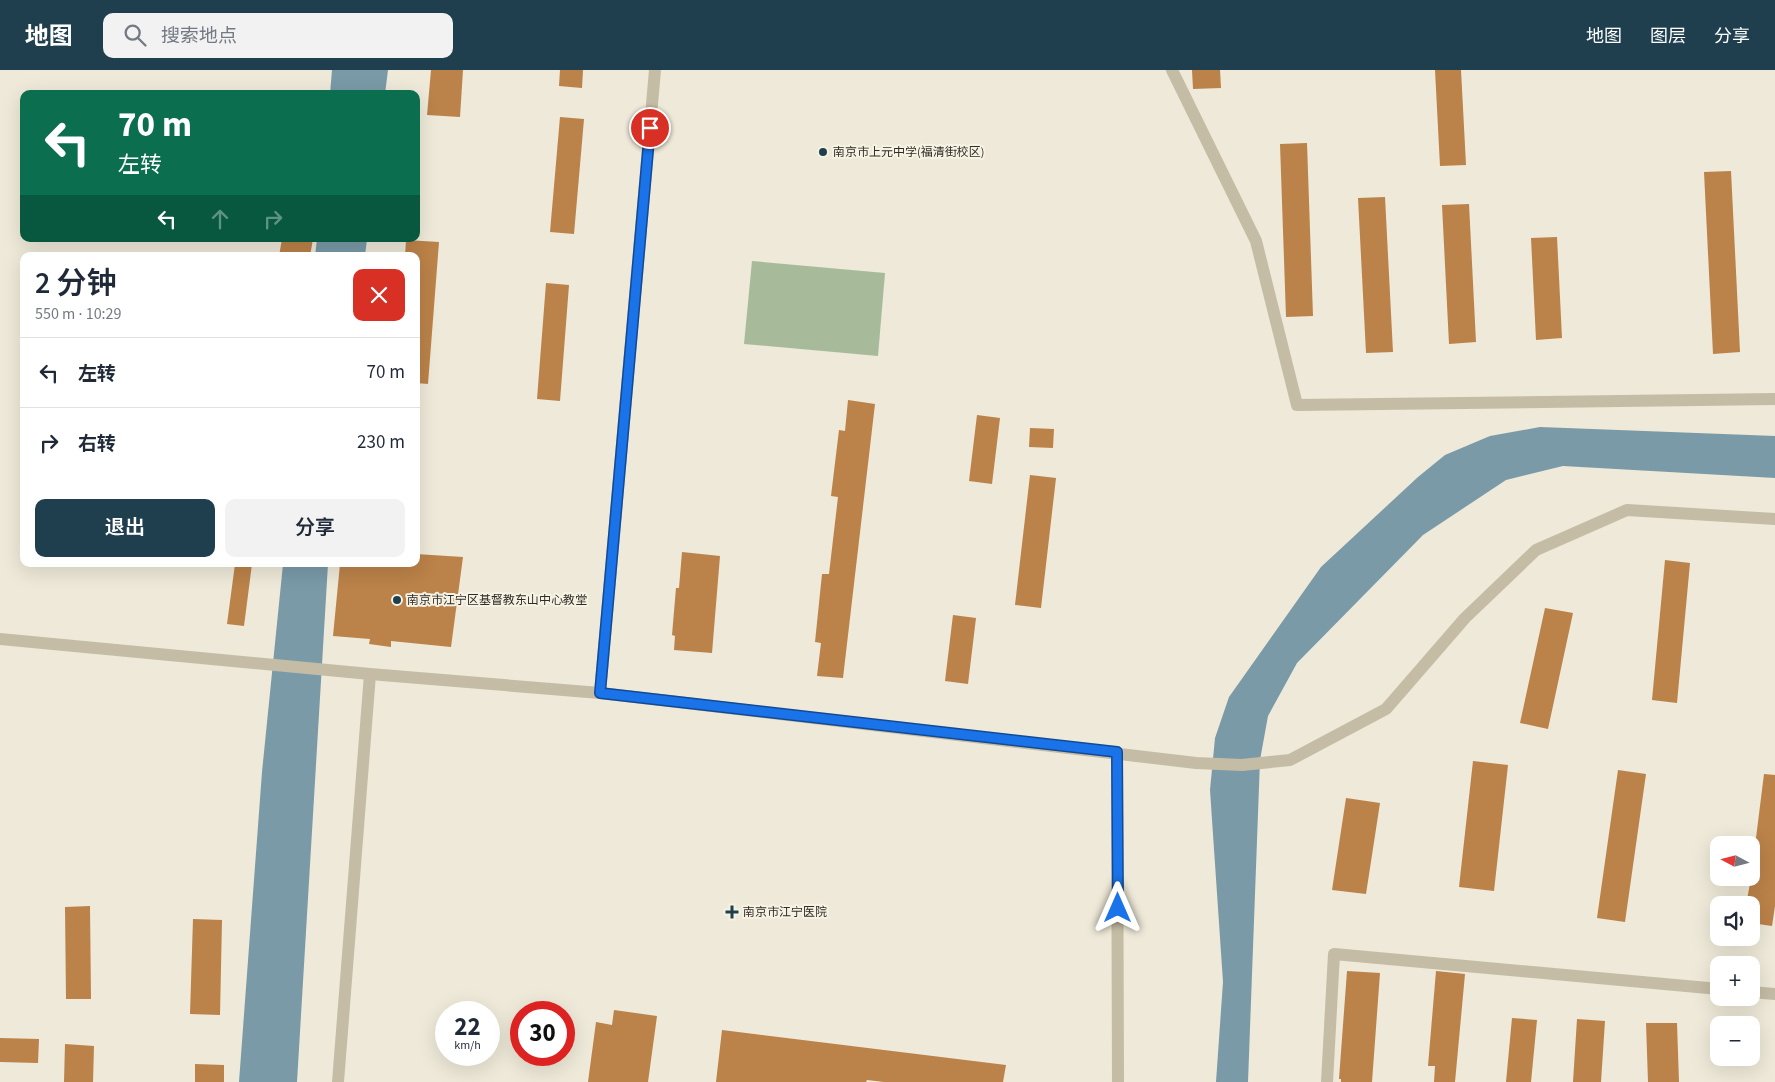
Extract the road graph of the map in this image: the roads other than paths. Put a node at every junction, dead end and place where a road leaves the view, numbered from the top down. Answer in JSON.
{"nodes":[{"id":1,"x":655,"y":70,"type":"edge"},
{"id":2,"x":1172,"y":70,"type":"edge"},
{"id":3,"x":1775,"y":399,"type":"edge"},
{"id":4,"x":1775,"y":520,"type":"edge"},
{"id":5,"x":0,"y":639,"type":"edge"},
{"id":6,"x":370,"y":674,"type":"junction"},
{"id":7,"x":600,"y":693,"type":"junction"},
{"id":8,"x":1117,"y":752,"type":"junction"},
{"id":9,"x":1710,"y":988,"type":"edge"},
{"id":10,"x":1760,"y":993,"type":"edge"},
{"id":11,"x":1775,"y":994,"type":"edge"},
{"id":12,"x":338,"y":1082,"type":"edge"},
{"id":13,"x":1118,"y":1082,"type":"edge"},
{"id":14,"x":1327,"y":1082,"type":"edge"}],
"edges":[{"from":1,"to":7,"type":"street"},
{"from":2,"to":3,"type":"street"},
{"from":4,"to":8,"type":"street"},
{"from":5,"to":6,"type":"street"},
{"from":6,"to":7,"type":"street"},
{"from":6,"to":12,"type":"street"},
{"from":7,"to":8,"type":"street"},
{"from":8,"to":13,"type":"street"},
{"from":9,"to":14,"type":"street"},
{"from":10,"to":11,"type":"street"}]}
